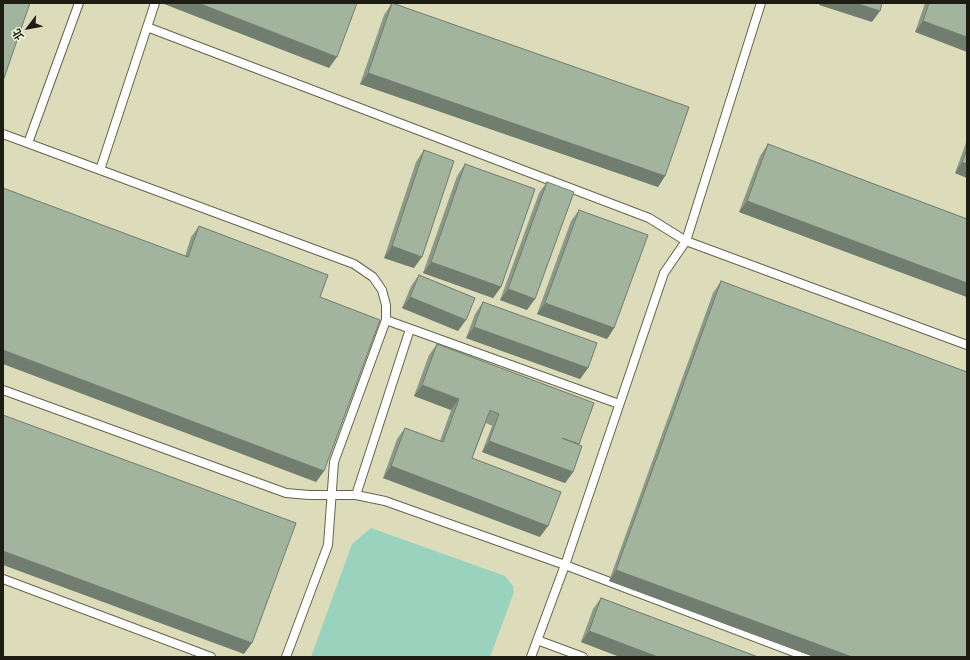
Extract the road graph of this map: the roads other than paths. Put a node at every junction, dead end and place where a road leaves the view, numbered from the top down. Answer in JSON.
{"nodes":[{"id":1,"x":79,"y":3,"type":"edge"},
{"id":2,"x":155,"y":3,"type":"edge"},
{"id":3,"x":762,"y":3,"type":"edge"},
{"id":4,"x":146,"y":27,"type":"junction"},
{"id":5,"x":3,"y":134,"type":"edge"},
{"id":6,"x":28,"y":143,"type":"junction"},
{"id":7,"x":100,"y":170,"type":"junction"},
{"id":8,"x":686,"y":241,"type":"junction"},
{"id":9,"x":386,"y":320,"type":"junction"},
{"id":10,"x":410,"y":329,"type":"junction"},
{"id":11,"x":967,"y":345,"type":"edge"},
{"id":12,"x":3,"y":390,"type":"edge"},
{"id":13,"x":619,"y":404,"type":"junction"},
{"id":14,"x":331,"y":495,"type":"junction"},
{"id":15,"x":356,"y":495,"type":"junction"},
{"id":16,"x":565,"y":565,"type":"junction"},
{"id":17,"x":3,"y":579,"type":"edge"},
{"id":18,"x":537,"y":640,"type":"junction"},
{"id":19,"x":211,"y":657,"type":"edge"},
{"id":20,"x":286,"y":657,"type":"edge"},
{"id":21,"x":531,"y":657,"type":"edge"},
{"id":22,"x":583,"y":657,"type":"edge"},
{"id":23,"x":807,"y":657,"type":"edge"}],
"edges":[{"from":1,"to":6,"type":"lane"},
{"from":2,"to":4,"type":"lane"},
{"from":3,"to":8,"type":"lane"},
{"from":4,"to":7,"type":"lane"},
{"from":4,"to":8,"type":"lane"},
{"from":5,"to":6,"type":"lane"},
{"from":6,"to":7,"type":"lane"},
{"from":7,"to":9,"type":"lane"},
{"from":8,"to":11,"type":"lane"},
{"from":8,"to":13,"type":"lane"},
{"from":9,"to":10,"type":"lane"},
{"from":9,"to":14,"type":"lane"},
{"from":10,"to":13,"type":"lane"},
{"from":10,"to":15,"type":"lane"},
{"from":12,"to":14,"type":"lane"},
{"from":13,"to":16,"type":"lane"},
{"from":14,"to":15,"type":"lane"},
{"from":14,"to":20,"type":"lane"},
{"from":15,"to":16,"type":"lane"},
{"from":16,"to":18,"type":"lane"},
{"from":16,"to":23,"type":"lane"},
{"from":17,"to":19,"type":"lane"},
{"from":18,"to":21,"type":"lane"},
{"from":18,"to":22,"type":"lane"}]}
